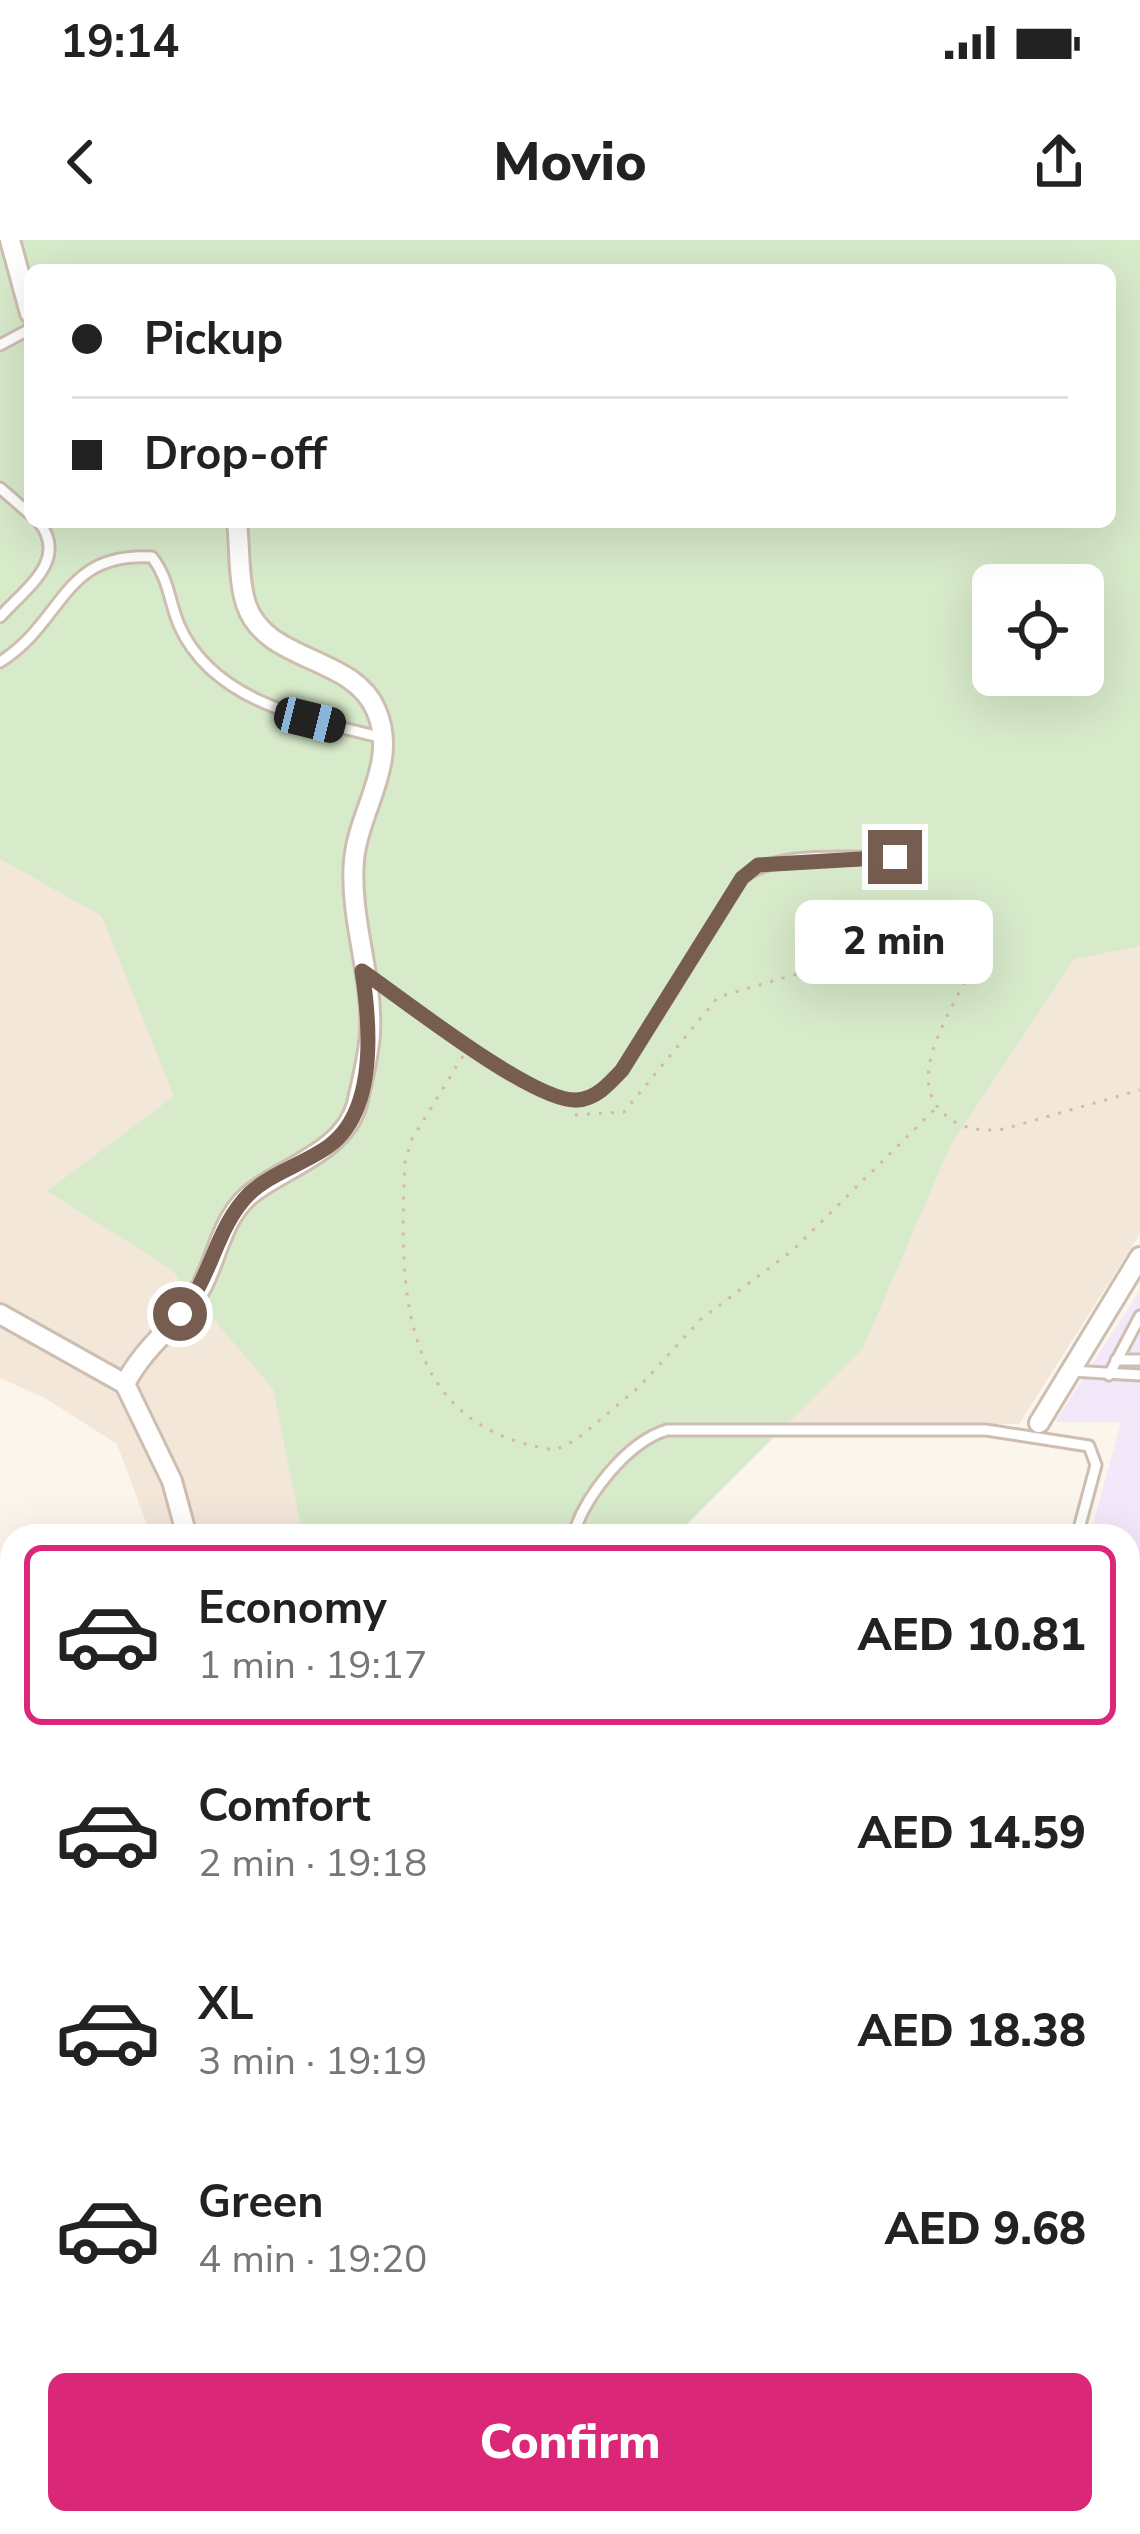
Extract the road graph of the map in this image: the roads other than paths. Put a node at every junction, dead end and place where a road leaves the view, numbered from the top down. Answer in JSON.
{"nodes":[{"id":1,"x":10,"y":240,"type":"edge"},
{"id":2,"x":24,"y":291,"type":"edge"},
{"id":3,"x":0,"y":488,"type":"edge"},
{"id":4,"x":24,"y":509,"type":"edge"},
{"id":5,"x":43,"y":528,"type":"edge"},
{"id":6,"x":238,"y":528,"type":"edge"},
{"id":7,"x":0,"y":617,"type":"edge"},
{"id":8,"x":0,"y":662,"type":"edge"},
{"id":9,"x":384,"y":738,"type":"junction"},
{"id":10,"x":895,"y":857,"type":"dead end"},
{"id":11,"x":362,"y":971,"type":"junction"},
{"id":12,"x":1140,"y":1258,"type":"edge"},
{"id":13,"x":0,"y":1314,"type":"edge"},
{"id":14,"x":1140,"y":1318,"type":"edge"},
{"id":15,"x":1116,"y":1360,"type":"junction"},
{"id":16,"x":1140,"y":1360,"type":"edge"},
{"id":17,"x":1071,"y":1371,"type":"junction"},
{"id":18,"x":1109,"y":1375,"type":"junction"},
{"id":19,"x":1140,"y":1375,"type":"edge"},
{"id":20,"x":124,"y":1384,"type":"junction"},
{"id":21,"x":1036,"y":1428,"type":"junction"},
{"id":22,"x":184,"y":1524,"type":"edge"},
{"id":23,"x":578,"y":1524,"type":"edge"},
{"id":24,"x":1080,"y":1524,"type":"edge"}],
"edges":[{"from":1,"to":2,"type":"street"},
{"from":3,"to":4,"type":"lane"},
{"from":5,"to":7,"type":"lane"},
{"from":6,"to":9,"type":"street"},
{"from":8,"to":9,"type":"lane"},
{"from":9,"to":11,"type":"street"},
{"from":10,"to":11,"type":"lane"},
{"from":11,"to":20,"type":"street"},
{"from":12,"to":17,"type":"street"},
{"from":13,"to":20,"type":"street"},
{"from":14,"to":15,"type":"lane"},
{"from":15,"to":16,"type":"lane"},
{"from":15,"to":18,"type":"lane"},
{"from":17,"to":18,"type":"lane"},
{"from":17,"to":21,"type":"street"},
{"from":18,"to":19,"type":"lane"},
{"from":20,"to":22,"type":"street"},
{"from":21,"to":23,"type":"lane"},
{"from":21,"to":24,"type":"lane"}]}
